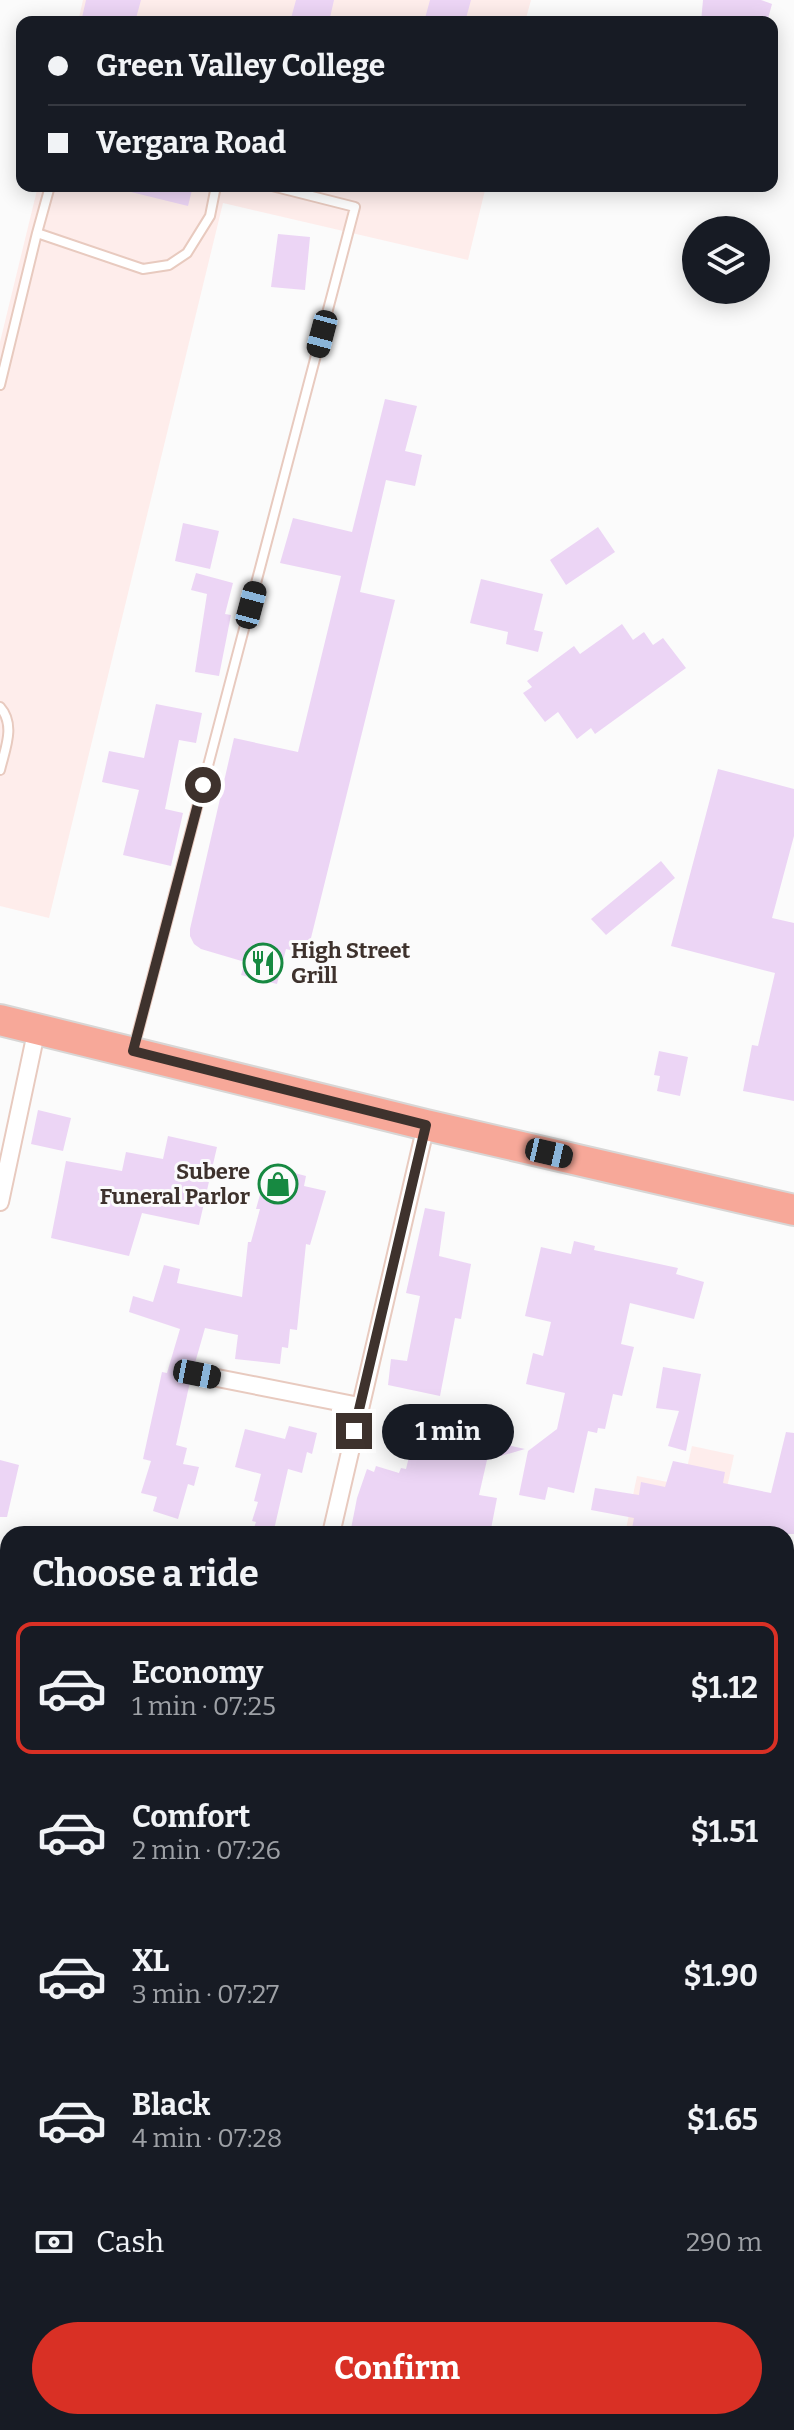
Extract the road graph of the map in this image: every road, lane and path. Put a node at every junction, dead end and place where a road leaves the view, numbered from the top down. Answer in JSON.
{"nodes":[{"id":1,"x":48,"y":192,"type":"edge"},
{"id":2,"x":215,"y":192,"type":"edge"},
{"id":3,"x":296,"y":192,"type":"edge"},
{"id":4,"x":37,"y":233,"type":"junction"},
{"id":5,"x":0,"y":385,"type":"edge"},
{"id":6,"x":0,"y":707,"type":"edge"},
{"id":7,"x":0,"y":770,"type":"edge"},
{"id":8,"x":0,"y":1020,"type":"edge"},
{"id":9,"x":37,"y":1028,"type":"junction"},
{"id":10,"x":133,"y":1051,"type":"junction"},
{"id":11,"x":426,"y":1125,"type":"junction"},
{"id":12,"x":0,"y":1202,"type":"edge"},
{"id":13,"x":794,"y":1210,"type":"edge"},
{"id":14,"x":197,"y":1374,"type":"dead end"},
{"id":15,"x":359,"y":1406,"type":"junction"},
{"id":16,"x":333,"y":1526,"type":"edge"}],
"edges":[{"from":1,"to":4,"type":"lane"},
{"from":2,"to":4,"type":"lane"},
{"from":3,"to":10,"type":"lane"},
{"from":4,"to":5,"type":"lane"},
{"from":6,"to":7,"type":"lane"},
{"from":8,"to":9,"type":"highway"},
{"from":9,"to":10,"type":"highway"},
{"from":9,"to":12,"type":"street"},
{"from":10,"to":11,"type":"highway"},
{"from":11,"to":13,"type":"highway"},
{"from":11,"to":15,"type":"street"},
{"from":14,"to":15,"type":"street"},
{"from":15,"to":16,"type":"street"}]}
